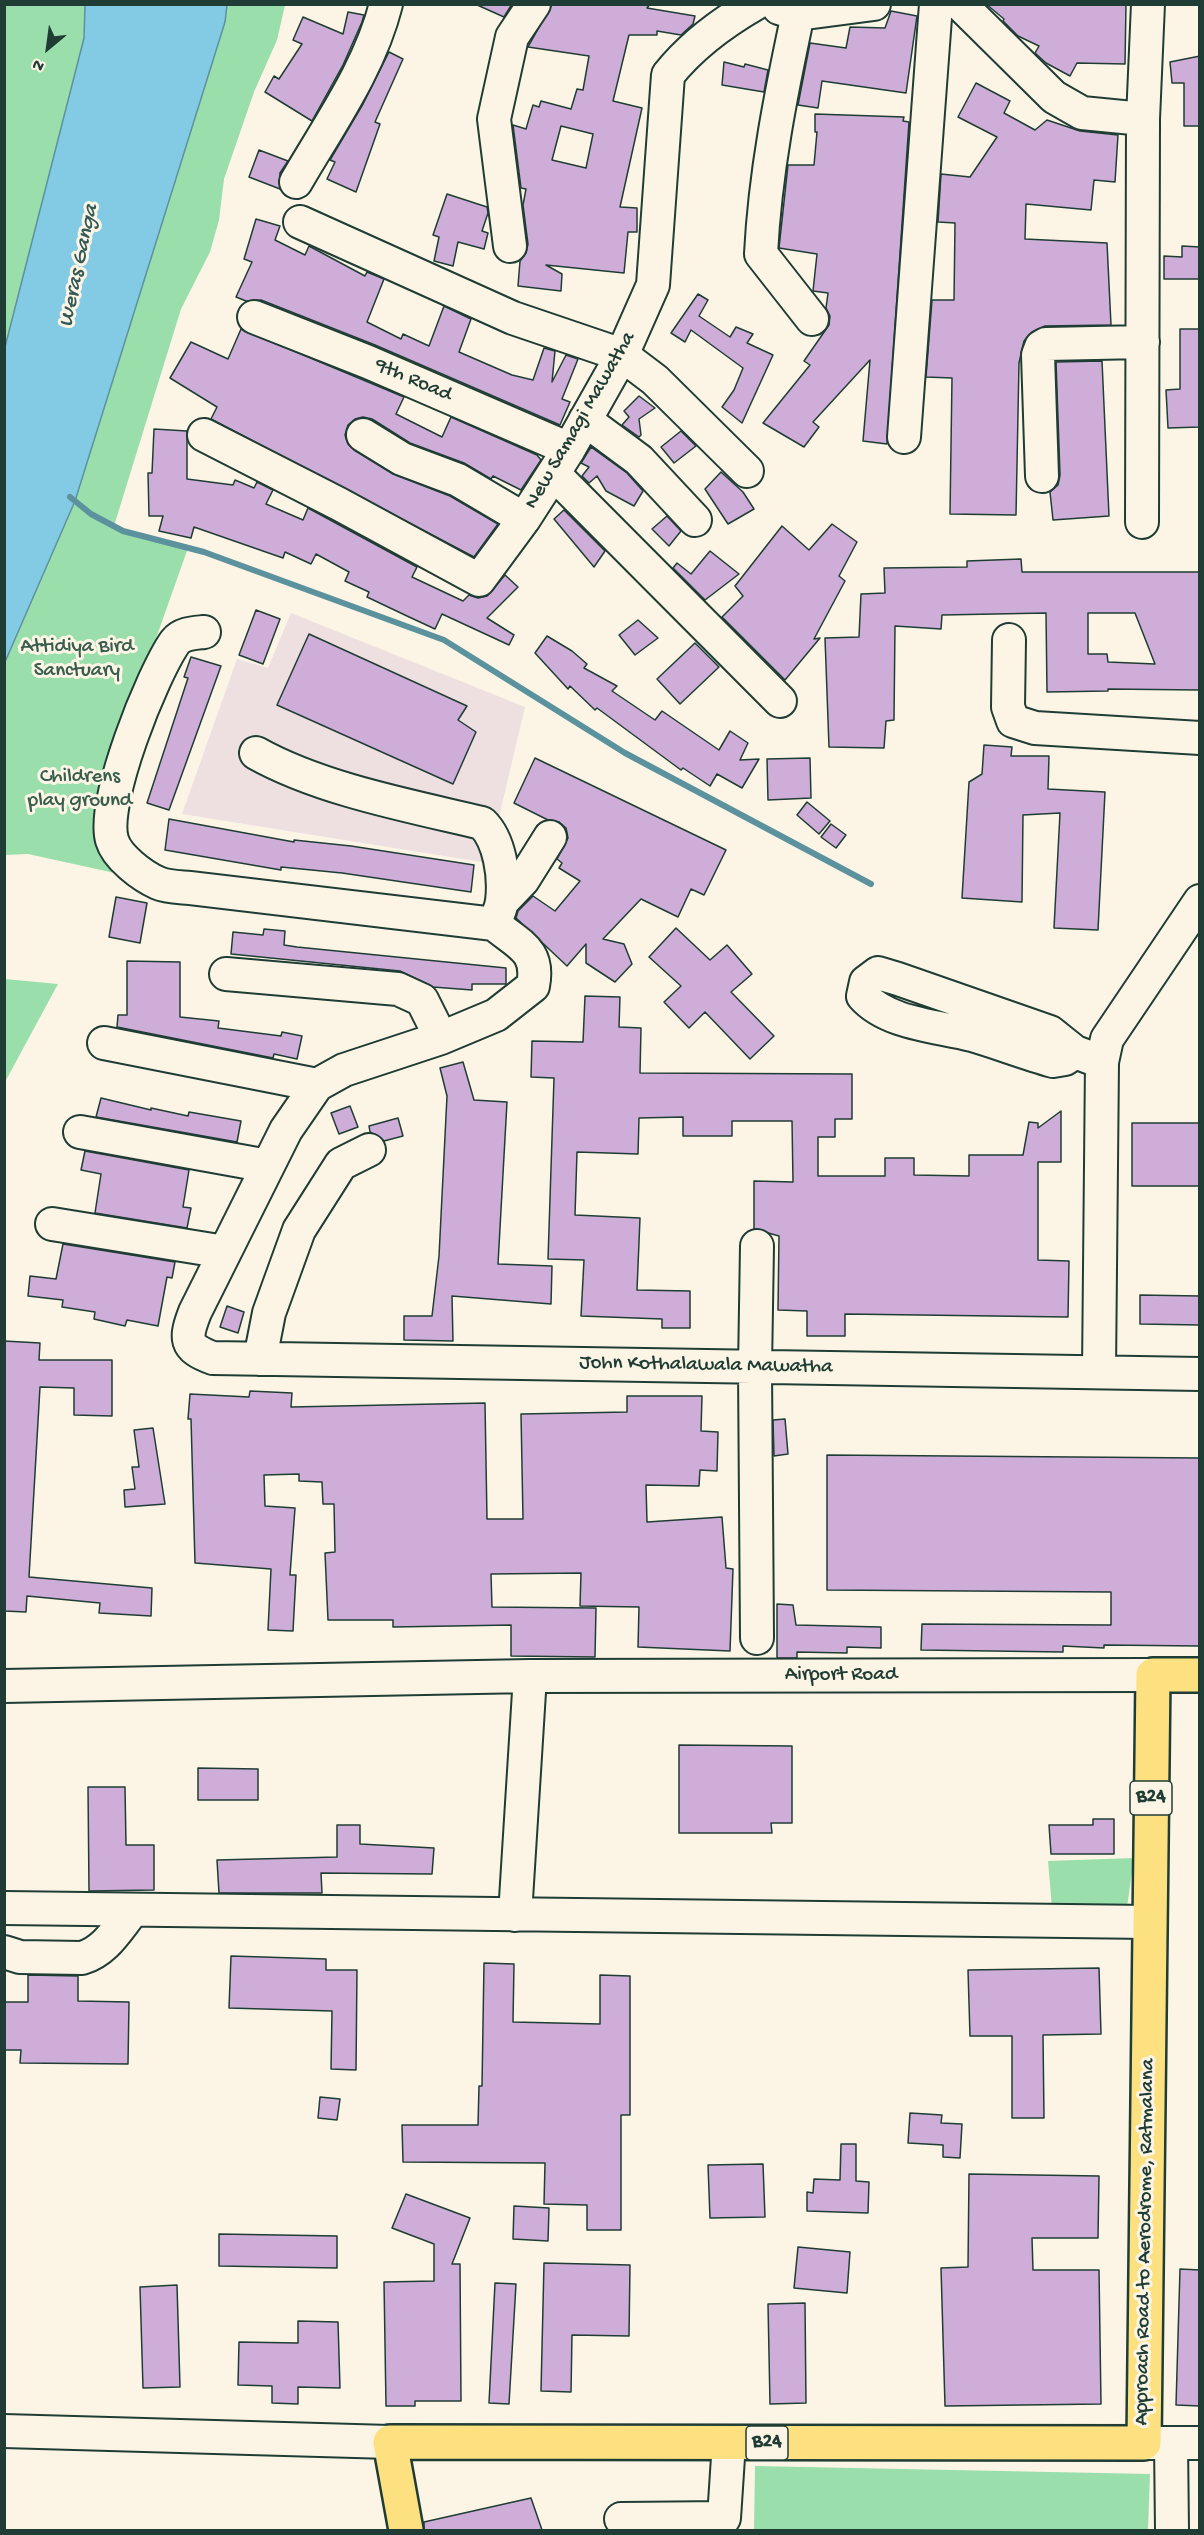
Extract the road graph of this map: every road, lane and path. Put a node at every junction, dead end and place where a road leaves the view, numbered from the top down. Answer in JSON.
{"nodes":[{"id":1,"x":386,"y":4,"type":"edge"},
{"id":2,"x":534,"y":4,"type":"edge"},
{"id":3,"x":756,"y":4,"type":"edge"},
{"id":4,"x":766,"y":4,"type":"edge"},
{"id":5,"x":936,"y":4,"type":"edge"},
{"id":6,"x":960,"y":4,"type":"edge"},
{"id":7,"x":1148,"y":4,"type":"edge"},
{"id":8,"x":857,"y":6,"type":"edge"},
{"id":9,"x":798,"y":14,"type":"junction"},
{"id":10,"x":1143,"y":119,"type":"junction"},
{"id":11,"x":296,"y":182,"type":"dead end"},
{"id":12,"x":300,"y":222,"type":"dead end"},
{"id":13,"x":510,"y":246,"type":"dead end"},
{"id":14,"x":254,"y":317,"type":"dead end"},
{"id":15,"x":812,"y":319,"type":"dead end"},
{"id":16,"x":1143,"y":342,"type":"junction"},
{"id":17,"x":622,"y":355,"type":"junction"},
{"id":18,"x":585,"y":420,"type":"junction"},
{"id":19,"x":204,"y":435,"type":"dead end"},
{"id":20,"x":363,"y":435,"type":"dead end"},
{"id":21,"x":904,"y":437,"type":"dead end"},
{"id":22,"x":562,"y":461,"type":"junction"},
{"id":23,"x":747,"y":471,"type":"dead end"},
{"id":24,"x":1042,"y":476,"type":"dead end"},
{"id":25,"x":524,"y":519,"type":"junction"},
{"id":26,"x":695,"y":520,"type":"dead end"},
{"id":27,"x":1142,"y":522,"type":"dead end"},
{"id":28,"x":204,"y":632,"type":"dead end"},
{"id":29,"x":1009,"y":640,"type":"dead end"},
{"id":30,"x":780,"y":701,"type":"dead end"},
{"id":31,"x":1200,"y":738,"type":"edge"},
{"id":32,"x":256,"y":753,"type":"dead end"},
{"id":33,"x":550,"y":837,"type":"dead end"},
{"id":34,"x":1200,"y":902,"type":"edge"},
{"id":35,"x":498,"y":913,"type":"junction"},
{"id":36,"x":226,"y":974,"type":"dead end"},
{"id":37,"x":441,"y":1038,"type":"junction"},
{"id":38,"x":104,"y":1042,"type":"dead end"},
{"id":39,"x":1089,"y":1057,"type":"junction"},
{"id":40,"x":317,"y":1085,"type":"junction"},
{"id":41,"x":80,"y":1132,"type":"dead end"},
{"id":42,"x":369,"y":1150,"type":"dead end"},
{"id":43,"x":267,"y":1167,"type":"junction"},
{"id":44,"x":52,"y":1224,"type":"dead end"},
{"id":45,"x":757,"y":1246,"type":"dead end"},
{"id":46,"x":225,"y":1252,"type":"junction"},
{"id":47,"x":260,"y":1359,"type":"junction"},
{"id":48,"x":755,"y":1368,"type":"junction"},
{"id":49,"x":1099,"y":1371,"type":"junction"},
{"id":50,"x":1200,"y":1374,"type":"edge"},
{"id":51,"x":757,"y":1638,"type":"dead end"},
{"id":52,"x":1153,"y":1675,"type":"junction"},
{"id":53,"x":1200,"y":1675,"type":"edge"},
{"id":54,"x":530,"y":1676,"type":"junction"},
{"id":55,"x":4,"y":1686,"type":"edge"},
{"id":56,"x":4,"y":1908,"type":"edge"},
{"id":57,"x":133,"y":1910,"type":"junction"},
{"id":58,"x":514,"y":1916,"type":"junction"},
{"id":59,"x":1150,"y":1922,"type":"junction"},
{"id":60,"x":4,"y":1952,"type":"edge"},
{"id":61,"x":4,"y":2431,"type":"edge"},
{"id":62,"x":390,"y":2442,"type":"junction"},
{"id":63,"x":729,"y":2442,"type":"junction"},
{"id":64,"x":1171,"y":2443,"type":"edge"},
{"id":65,"x":621,"y":2519,"type":"dead end"},
{"id":66,"x":720,"y":2524,"type":"edge"},
{"id":67,"x":406,"y":2530,"type":"edge"},
{"id":68,"x":1172,"y":2530,"type":"edge"}],
"edges":[{"from":1,"to":11,"type":"street"},
{"from":2,"to":13,"type":"street"},
{"from":3,"to":17,"type":"street","name":"New Samagi Mawatha"},
{"from":4,"to":9,"type":"street"},
{"from":5,"to":21,"type":"street"},
{"from":6,"to":10,"type":"street"},
{"from":7,"to":10,"type":"street"},
{"from":8,"to":9,"type":"street"},
{"from":9,"to":15,"type":"street"},
{"from":10,"to":16,"type":"street"},
{"from":12,"to":17,"type":"street"},
{"from":14,"to":22,"type":"street","name":"9th Road"},
{"from":16,"to":24,"type":"street"},
{"from":16,"to":27,"type":"street"},
{"from":17,"to":18,"type":"street","name":"New Samagi Mawatha"},
{"from":17,"to":23,"type":"street"},
{"from":18,"to":22,"type":"street","name":"New Samagi Mawatha"},
{"from":18,"to":26,"type":"street"},
{"from":19,"to":25,"type":"street","name":"New Samagi Mawatha"},
{"from":20,"to":25,"type":"street"},
{"from":22,"to":25,"type":"street","name":"New Samagi Mawatha"},
{"from":22,"to":30,"type":"street"},
{"from":28,"to":35,"type":"street"},
{"from":29,"to":31,"type":"street"},
{"from":32,"to":35,"type":"street"},
{"from":33,"to":35,"type":"street"},
{"from":34,"to":39,"type":"street"},
{"from":35,"to":37,"type":"street"},
{"from":36,"to":37,"type":"street"},
{"from":37,"to":40,"type":"street"},
{"from":38,"to":40,"type":"street"},
{"from":39,"to":39,"type":"street"},
{"from":39,"to":49,"type":"street"},
{"from":40,"to":43,"type":"street"},
{"from":41,"to":43,"type":"street"},
{"from":42,"to":47,"type":"street"},
{"from":43,"to":46,"type":"street"},
{"from":44,"to":46,"type":"street"},
{"from":45,"to":48,"type":"street"},
{"from":46,"to":47,"type":"street","name":"John Kothalawala Mawatha"},
{"from":47,"to":48,"type":"street","name":"John Kothalawala Mawatha"},
{"from":48,"to":49,"type":"street","name":"John Kothalawala Mawatha"},
{"from":48,"to":51,"type":"street"},
{"from":49,"to":50,"type":"street","name":"John Kothalawala Mawatha"},
{"from":52,"to":53,"type":"main road"},
{"from":52,"to":54,"type":"street","name":"Airport Road"},
{"from":52,"to":59,"type":"main road","name":"Approach Road to Aerodrome, Ratmalana","number":"B24"},
{"from":54,"to":55,"type":"street","name":"Airport Road"},
{"from":54,"to":58,"type":"street"},
{"from":56,"to":57,"type":"street"},
{"from":57,"to":58,"type":"street"},
{"from":57,"to":60,"type":"street"},
{"from":58,"to":59,"type":"street"},
{"from":59,"to":64,"type":"main road","name":"Approach Road to Aerodrome, Ratmalana","number":"B24"},
{"from":61,"to":62,"type":"street"},
{"from":62,"to":63,"type":"main road","name":"Approach Road to Aerodrome, Ratmalana","number":"B24"},
{"from":62,"to":67,"type":"main road"},
{"from":63,"to":64,"type":"main road","name":"Approach Road to Aerodrome, Ratmalana","number":"B24"},
{"from":63,"to":66,"type":"street"},
{"from":64,"to":68,"type":"street"},
{"from":65,"to":66,"type":"street"}]}
